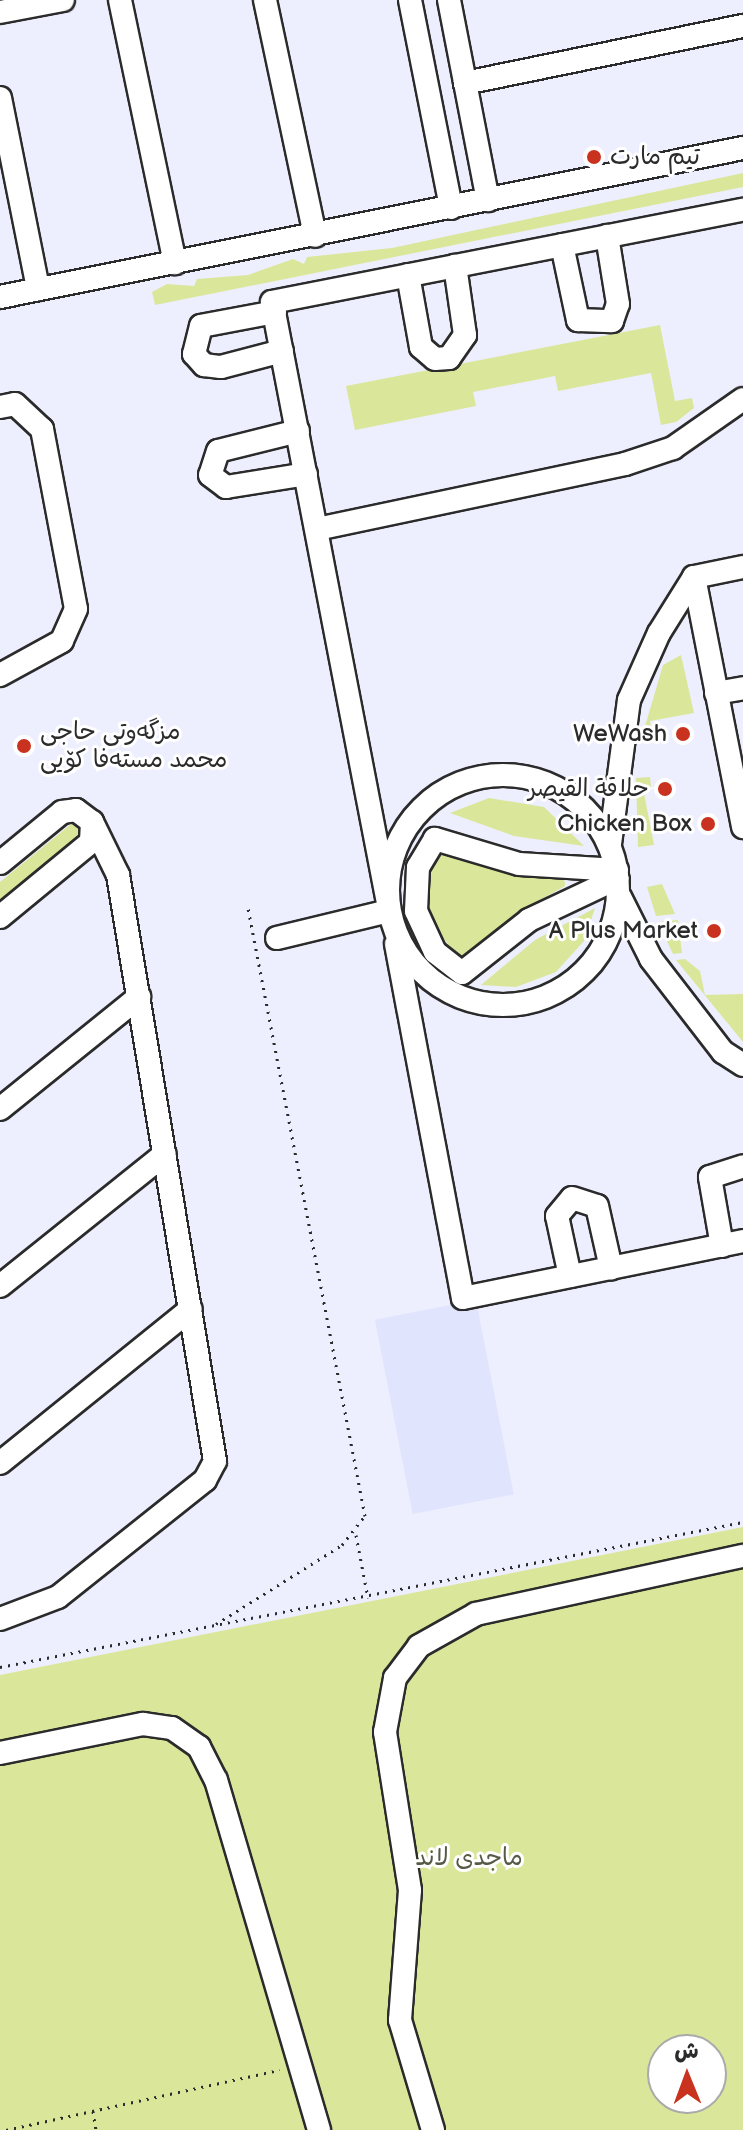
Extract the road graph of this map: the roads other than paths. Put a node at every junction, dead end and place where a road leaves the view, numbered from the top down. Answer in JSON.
{"nodes":[{"id":1,"x":63,"y":0,"type":"edge"},
{"id":2,"x":120,"y":0,"type":"edge"},
{"id":3,"x":265,"y":0,"type":"edge"},
{"id":4,"x":410,"y":0,"type":"edge"},
{"id":5,"x":449,"y":0,"type":"edge"},
{"id":6,"x":0,"y":12,"type":"edge"},
{"id":7,"x":743,"y":26,"type":"edge"},
{"id":8,"x":465,"y":83,"type":"junction"},
{"id":9,"x":0,"y":98,"type":"edge"},
{"id":10,"x":743,"y":148,"type":"edge"},
{"id":11,"x":488,"y":200,"type":"junction"},
{"id":12,"x":451,"y":208,"type":"junction"},
{"id":13,"x":743,"y":210,"type":"edge"},
{"id":14,"x":315,"y":236,"type":"junction"},
{"id":15,"x":607,"y":236,"type":"junction"},
{"id":16,"x":562,"y":245,"type":"junction"},
{"id":17,"x":175,"y":263,"type":"junction"},
{"id":18,"x":455,"y":266,"type":"junction"},
{"id":19,"x":408,"y":275,"type":"junction"},
{"id":20,"x":38,"y":289,"type":"junction"},
{"id":21,"x":0,"y":297,"type":"edge"},
{"id":22,"x":275,"y":312,"type":"junction"},
{"id":23,"x":282,"y":351,"type":"junction"},
{"id":24,"x":743,"y":399,"type":"edge"},
{"id":25,"x":0,"y":407,"type":"edge"},
{"id":26,"x":298,"y":431,"type":"junction"},
{"id":27,"x":306,"y":474,"type":"junction"},
{"id":28,"x":317,"y":529,"type":"junction"},
{"id":29,"x":743,"y":567,"type":"edge"},
{"id":30,"x":694,"y":577,"type":"junction"},
{"id":31,"x":0,"y":675,"type":"edge"},
{"id":32,"x":743,"y":688,"type":"edge"},
{"id":33,"x":716,"y":693,"type":"junction"},
{"id":34,"x":613,"y":786,"type":"junction"},
{"id":35,"x":577,"y":802,"type":"junction"},
{"id":36,"x":742,"y":815,"type":"edge"},
{"id":37,"x":92,"y":822,"type":"junction"},
{"id":38,"x":610,"y":847,"type":"junction"},
{"id":39,"x":0,"y":863,"type":"edge"},
{"id":40,"x":618,"y":880,"type":"junction"},
{"id":41,"x":390,"y":911,"type":"junction"},
{"id":42,"x":0,"y":917,"type":"edge"},
{"id":43,"x":277,"y":938,"type":"dead end"},
{"id":44,"x":605,"y":944,"type":"junction"},
{"id":45,"x":642,"y":944,"type":"junction"},
{"id":46,"x":139,"y":997,"type":"junction"},
{"id":47,"x":743,"y":1065,"type":"edge"},
{"id":48,"x":0,"y":1109,"type":"edge"},
{"id":49,"x":165,"y":1154,"type":"junction"},
{"id":50,"x":743,"y":1166,"type":"edge"},
{"id":51,"x":733,"y":1243,"type":"edge"},
{"id":52,"x":611,"y":1268,"type":"junction"},
{"id":53,"x":570,"y":1276,"type":"junction"},
{"id":54,"x":0,"y":1286,"type":"edge"},
{"id":55,"x":191,"y":1309,"type":"junction"},
{"id":56,"x":0,"y":1463,"type":"edge"},
{"id":57,"x":743,"y":1556,"type":"edge"},
{"id":58,"x":0,"y":1619,"type":"edge"},
{"id":59,"x":0,"y":1753,"type":"edge"},
{"id":60,"x":319,"y":2130,"type":"edge"},
{"id":61,"x":433,"y":2130,"type":"edge"}],
"edges":[{"from":1,"to":6,"type":"street"},
{"from":2,"to":17,"type":"street"},
{"from":3,"to":14,"type":"street"},
{"from":4,"to":12,"type":"street"},
{"from":5,"to":8,"type":"street"},
{"from":7,"to":8,"type":"street"},
{"from":8,"to":11,"type":"street"},
{"from":9,"to":20,"type":"street"},
{"from":10,"to":11,"type":"street"},
{"from":11,"to":12,"type":"street"},
{"from":12,"to":14,"type":"street"},
{"from":13,"to":15,"type":"street"},
{"from":14,"to":17,"type":"street"},
{"from":15,"to":16,"type":"street"},
{"from":15,"to":16,"type":"street"},
{"from":16,"to":18,"type":"street"},
{"from":17,"to":20,"type":"street"},
{"from":18,"to":19,"type":"street"},
{"from":18,"to":19,"type":"street"},
{"from":19,"to":22,"type":"street"},
{"from":20,"to":21,"type":"street"},
{"from":22,"to":23,"type":"street"},
{"from":22,"to":23,"type":"street"},
{"from":23,"to":26,"type":"street"},
{"from":24,"to":28,"type":"street"},
{"from":25,"to":31,"type":"street"},
{"from":26,"to":27,"type":"street"},
{"from":26,"to":27,"type":"street"},
{"from":27,"to":28,"type":"street"},
{"from":28,"to":41,"type":"street"},
{"from":29,"to":30,"type":"street"},
{"from":30,"to":33,"type":"street"},
{"from":30,"to":34,"type":"street"},
{"from":32,"to":33,"type":"street"},
{"from":33,"to":36,"type":"street"},
{"from":34,"to":35,"type":"street"},
{"from":34,"to":38,"type":"street"},
{"from":35,"to":38,"type":"street"},
{"from":35,"to":41,"type":"street"},
{"from":37,"to":39,"type":"street"},
{"from":37,"to":42,"type":"street"},
{"from":37,"to":46,"type":"street"},
{"from":38,"to":40,"type":"street"},
{"from":40,"to":40,"type":"street"},
{"from":40,"to":44,"type":"street"},
{"from":40,"to":45,"type":"street"},
{"from":41,"to":43,"type":"street"},
{"from":41,"to":44,"type":"street"},
{"from":41,"to":53,"type":"street"},
{"from":44,"to":45,"type":"street"},
{"from":45,"to":47,"type":"street"},
{"from":46,"to":48,"type":"street"},
{"from":46,"to":49,"type":"street"},
{"from":49,"to":54,"type":"street"},
{"from":49,"to":55,"type":"street"},
{"from":50,"to":51,"type":"street"},
{"from":51,"to":52,"type":"street"},
{"from":52,"to":53,"type":"street"},
{"from":52,"to":53,"type":"street"},
{"from":55,"to":56,"type":"street"},
{"from":55,"to":58,"type":"street"},
{"from":57,"to":61,"type":"street"},
{"from":59,"to":60,"type":"street"}]}
